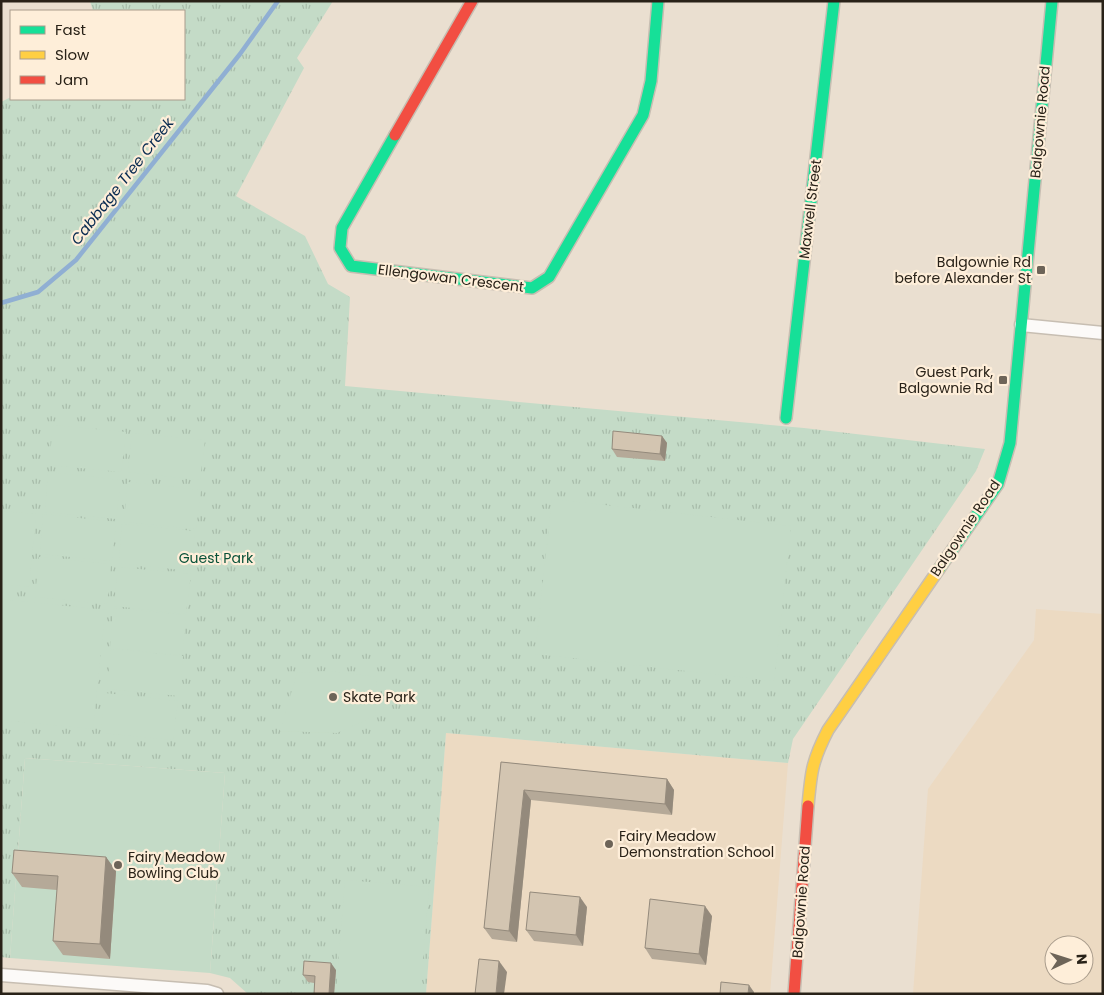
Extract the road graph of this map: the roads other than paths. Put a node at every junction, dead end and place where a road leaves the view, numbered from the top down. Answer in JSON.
{"nodes":[{"id":1,"x":472,"y":1,"type":"edge"},
{"id":2,"x":658,"y":1,"type":"edge"},
{"id":3,"x":834,"y":1,"type":"edge"},
{"id":4,"x":1052,"y":1,"type":"edge"},
{"id":5,"x":1021,"y":325,"type":"junction"},
{"id":6,"x":1103,"y":333,"type":"edge"},
{"id":7,"x":786,"y":418,"type":"dead end"},
{"id":8,"x":1,"y":975,"type":"edge"},
{"id":9,"x":217,"y":994,"type":"edge"},
{"id":10,"x":794,"y":994,"type":"edge"}],
"edges":[{"from":1,"to":2,"type":"street","name":"Ellengowan Crescent"},
{"from":3,"to":7,"type":"street","name":"Maxwell Street"},
{"from":4,"to":5,"type":"street","name":"Balgownie Road"},
{"from":5,"to":6,"type":"street"},
{"from":5,"to":10,"type":"street","name":"Balgownie Road"},
{"from":8,"to":9,"type":"street"}]}
